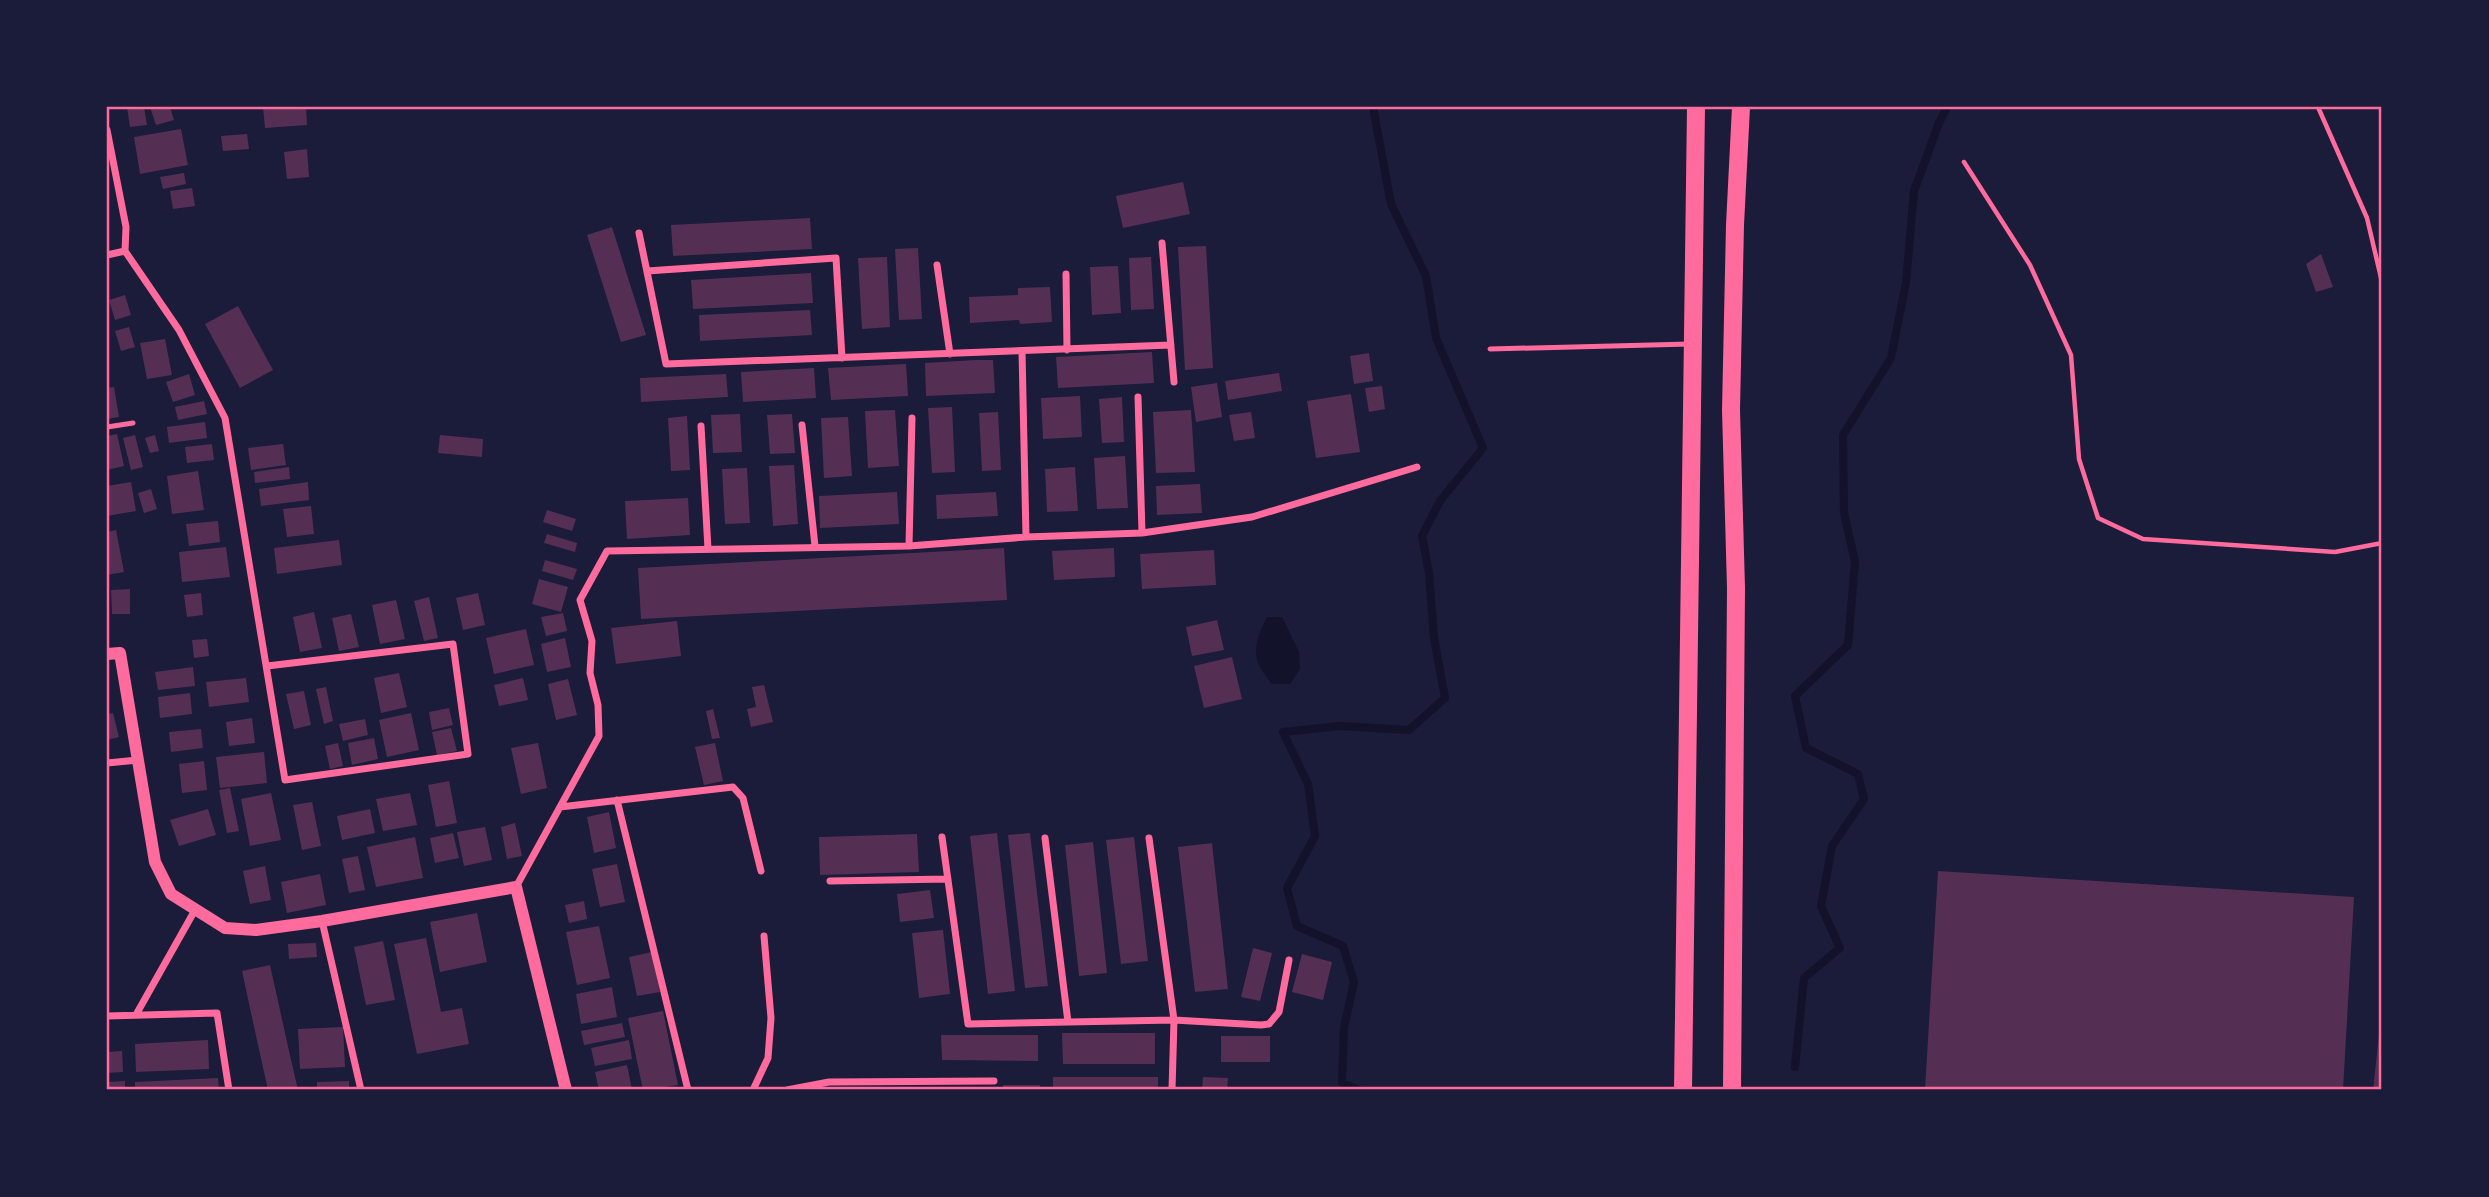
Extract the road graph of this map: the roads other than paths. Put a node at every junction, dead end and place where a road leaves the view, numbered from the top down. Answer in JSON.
{"nodes":[{"id":1,"x":1696,"y":107,"type":"edge"},
{"id":2,"x":1741,"y":107,"type":"edge"},
{"id":3,"x":107,"y":130,"type":"edge"},
{"id":4,"x":639,"y":233,"type":"dead end"},
{"id":5,"x":1162,"y":243,"type":"dead end"},
{"id":6,"x":125,"y":251,"type":"junction"},
{"id":7,"x":107,"y":255,"type":"edge"},
{"id":8,"x":937,"y":265,"type":"dead end"},
{"id":9,"x":647,"y":271,"type":"junction"},
{"id":10,"x":1066,"y":274,"type":"dead end"},
{"id":11,"x":1693,"y":344,"type":"junction"},
{"id":12,"x":1171,"y":345,"type":"junction"},
{"id":13,"x":1490,"y":349,"type":"dead end"},
{"id":14,"x":1067,"y":350,"type":"junction"},
{"id":15,"x":1022,"y":351,"type":"junction"},
{"id":16,"x":950,"y":354,"type":"junction"},
{"id":17,"x":842,"y":358,"type":"junction"},
{"id":18,"x":1174,"y":382,"type":"dead end"},
{"id":19,"x":1138,"y":397,"type":"dead end"},
{"id":20,"x":912,"y":418,"type":"dead end"},
{"id":21,"x":133,"y":423,"type":"dead end"},
{"id":22,"x":802,"y":425,"type":"dead end"},
{"id":23,"x":701,"y":426,"type":"dead end"},
{"id":24,"x":107,"y":427,"type":"edge"},
{"id":25,"x":1417,"y":467,"type":"dead end"},
{"id":26,"x":1142,"y":534,"type":"junction"},
{"id":27,"x":1026,"y":537,"type":"junction"},
{"id":28,"x":815,"y":546,"type":"junction"},
{"id":29,"x":909,"y":546,"type":"junction"},
{"id":30,"x":708,"y":549,"type":"junction"},
{"id":31,"x":107,"y":654,"type":"edge"},
{"id":32,"x":267,"y":666,"type":"junction"},
{"id":33,"x":138,"y":760,"type":"junction"},
{"id":34,"x":107,"y":763,"type":"edge"},
{"id":35,"x":617,"y":800,"type":"junction"},
{"id":36,"x":560,"y":807,"type":"junction"},
{"id":37,"x":943,"y":837,"type":"dead end"},
{"id":38,"x":1045,"y":838,"type":"dead end"},
{"id":39,"x":1149,"y":838,"type":"dead end"},
{"id":40,"x":761,"y":871,"type":"dead end"},
{"id":41,"x":948,"y":879,"type":"junction"},
{"id":42,"x":830,"y":881,"type":"dead end"},
{"id":43,"x":516,"y":887,"type":"junction"},
{"id":44,"x":195,"y":910,"type":"junction"},
{"id":45,"x":322,"y":921,"type":"junction"},
{"id":46,"x":764,"y":936,"type":"dead end"},
{"id":47,"x":1289,"y":960,"type":"dead end"},
{"id":48,"x":136,"y":1013,"type":"junction"},
{"id":49,"x":107,"y":1016,"type":"edge"},
{"id":50,"x":1174,"y":1020,"type":"junction"},
{"id":51,"x":1068,"y":1022,"type":"junction"},
{"id":52,"x":994,"y":1081,"type":"dead end"},
{"id":53,"x":229,"y":1090,"type":"edge"},
{"id":54,"x":361,"y":1090,"type":"edge"},
{"id":55,"x":566,"y":1090,"type":"edge"},
{"id":56,"x":688,"y":1090,"type":"edge"},
{"id":57,"x":753,"y":1090,"type":"edge"},
{"id":58,"x":787,"y":1090,"type":"edge"},
{"id":59,"x":1172,"y":1090,"type":"edge"},
{"id":60,"x":1683,"y":1090,"type":"edge"},
{"id":61,"x":1732,"y":1090,"type":"edge"}],
"edges":[{"from":1,"to":11,"type":"main road"},
{"from":2,"to":61,"type":"main road"},
{"from":3,"to":6,"type":"street"},
{"from":4,"to":9,"type":"street"},
{"from":5,"to":12,"type":"street"},
{"from":6,"to":7,"type":"street"},
{"from":6,"to":32,"type":"street"},
{"from":8,"to":16,"type":"street"},
{"from":9,"to":17,"type":"street"},
{"from":9,"to":17,"type":"street"},
{"from":10,"to":14,"type":"street"},
{"from":11,"to":13,"type":"lane"},
{"from":11,"to":60,"type":"main road"},
{"from":12,"to":14,"type":"street"},
{"from":12,"to":18,"type":"street"},
{"from":14,"to":15,"type":"street"},
{"from":15,"to":16,"type":"street"},
{"from":15,"to":27,"type":"street"},
{"from":16,"to":17,"type":"street"},
{"from":19,"to":26,"type":"street"},
{"from":20,"to":29,"type":"street"},
{"from":21,"to":24,"type":"lane"},
{"from":22,"to":28,"type":"street"},
{"from":23,"to":30,"type":"street"},
{"from":25,"to":26,"type":"street"},
{"from":26,"to":27,"type":"street"},
{"from":27,"to":29,"type":"street"},
{"from":28,"to":29,"type":"street"},
{"from":28,"to":30,"type":"street"},
{"from":30,"to":36,"type":"street"},
{"from":31,"to":33,"type":"street"},
{"from":32,"to":32,"type":"street"},
{"from":33,"to":34,"type":"street"},
{"from":33,"to":44,"type":"street"},
{"from":35,"to":36,"type":"street"},
{"from":35,"to":40,"type":"street"},
{"from":35,"to":56,"type":"street"},
{"from":36,"to":43,"type":"street"},
{"from":37,"to":41,"type":"street"},
{"from":38,"to":51,"type":"street"},
{"from":39,"to":50,"type":"street"},
{"from":41,"to":42,"type":"street"},
{"from":41,"to":51,"type":"street"},
{"from":43,"to":45,"type":"street"},
{"from":43,"to":55,"type":"street"},
{"from":44,"to":45,"type":"street"},
{"from":44,"to":48,"type":"street"},
{"from":45,"to":54,"type":"street"},
{"from":46,"to":57,"type":"street"},
{"from":47,"to":50,"type":"street"},
{"from":48,"to":49,"type":"street"},
{"from":48,"to":53,"type":"street"},
{"from":50,"to":51,"type":"street"},
{"from":50,"to":59,"type":"street"},
{"from":52,"to":58,"type":"street"}]}
